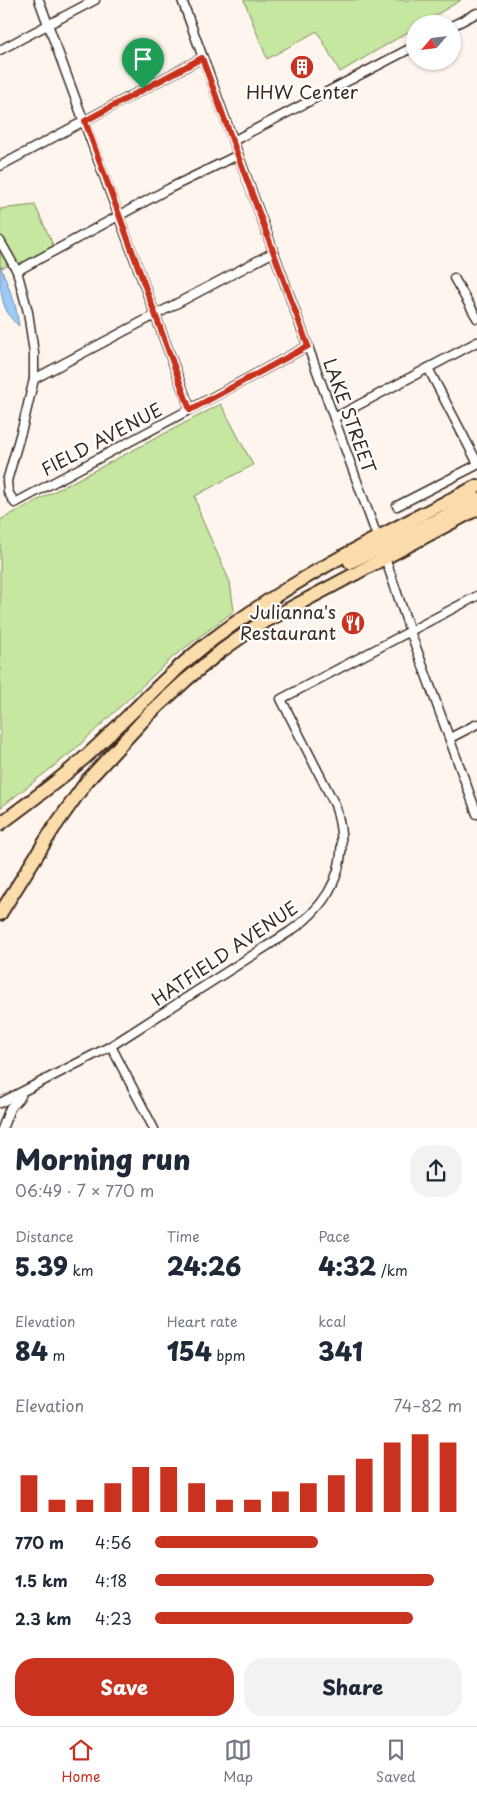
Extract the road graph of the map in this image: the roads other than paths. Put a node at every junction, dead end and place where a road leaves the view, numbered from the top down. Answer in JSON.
{"nodes":[{"id":1,"x":39,"y":0,"type":"edge"},
{"id":2,"x":95,"y":0,"type":"edge"},
{"id":3,"x":182,"y":0,"type":"edge"},
{"id":4,"x":477,"y":13,"type":"edge"},
{"id":5,"x":461,"y":21,"type":"edge"},
{"id":6,"x":48,"y":24,"type":"junction"},
{"id":7,"x":0,"y":50,"type":"edge"},
{"id":8,"x":406,"y":51,"type":"edge"},
{"id":9,"x":202,"y":58,"type":"junction"},
{"id":10,"x":85,"y":121,"type":"junction"},
{"id":11,"x":233,"y":141,"type":"junction"},
{"id":12,"x":238,"y":155,"type":"junction"},
{"id":13,"x":0,"y":166,"type":"edge"},
{"id":14,"x":119,"y":217,"type":"junction"},
{"id":15,"x":0,"y":240,"type":"edge"},
{"id":16,"x":274,"y":252,"type":"junction"},
{"id":17,"x":17,"y":271,"type":"junction"},
{"id":18,"x":454,"y":278,"type":"dead end"},
{"id":19,"x":155,"y":314,"type":"junction"},
{"id":20,"x":477,"y":318,"type":"edge"},
{"id":21,"x":477,"y":342,"type":"edge"},
{"id":22,"x":308,"y":346,"type":"junction"},
{"id":23,"x":428,"y":368,"type":"junction"},
{"id":24,"x":34,"y":378,"type":"junction"},
{"id":25,"x":190,"y":410,"type":"junction"},
{"id":26,"x":334,"y":418,"type":"junction"},
{"id":27,"x":477,"y":464,"type":"edge"},
{"id":28,"x":477,"y":486,"type":"edge"},
{"id":29,"x":477,"y":498,"type":"edge"},
{"id":30,"x":397,"y":506,"type":"dead end"},
{"id":31,"x":477,"y":509,"type":"edge"},
{"id":32,"x":381,"y":547,"type":"junction"},
{"id":33,"x":477,"y":596,"type":"edge"},
{"id":34,"x":410,"y":631,"type":"junction"},
{"id":35,"x":477,"y":724,"type":"edge"},
{"id":36,"x":450,"y":738,"type":"junction"},
{"id":37,"x":477,"y":814,"type":"edge"},
{"id":38,"x":0,"y":824,"type":"edge"},
{"id":39,"x":0,"y":914,"type":"edge"},
{"id":40,"x":112,"y":1046,"type":"junction"},
{"id":41,"x":26,"y":1091,"type":"junction"},
{"id":42,"x":0,"y":1103,"type":"edge"},
{"id":43,"x":2,"y":1128,"type":"edge"},
{"id":44,"x":154,"y":1128,"type":"edge"}],
"edges":[{"from":1,"to":6,"type":"street"},
{"from":2,"to":6,"type":"street"},
{"from":3,"to":9,"type":"street","name":"LAKE STREET"},
{"from":4,"to":5,"type":"street"},
{"from":6,"to":7,"type":"street"},
{"from":6,"to":10,"type":"street"},
{"from":8,"to":11,"type":"street"},
{"from":9,"to":10,"type":"street"},
{"from":9,"to":11,"type":"street","name":"LAKE STREET"},
{"from":10,"to":13,"type":"street"},
{"from":10,"to":14,"type":"street"},
{"from":11,"to":12,"type":"street","name":"LAKE STREET"},
{"from":12,"to":14,"type":"street"},
{"from":12,"to":16,"type":"street","name":"LAKE STREET"},
{"from":14,"to":17,"type":"street"},
{"from":14,"to":19,"type":"street"},
{"from":15,"to":17,"type":"street"},
{"from":16,"to":19,"type":"street"},
{"from":16,"to":22,"type":"street","name":"LAKE STREET"},
{"from":17,"to":24,"type":"street"},
{"from":18,"to":20,"type":"street"},
{"from":19,"to":24,"type":"street"},
{"from":19,"to":25,"type":"street"},
{"from":21,"to":23,"type":"street"},
{"from":22,"to":25,"type":"street","name":"FIELD AVENUE"},
{"from":22,"to":26,"type":"street","name":"LAKE STREET"},
{"from":23,"to":26,"type":"street"},
{"from":23,"to":27,"type":"street"},
{"from":24,"to":25,"type":"street","name":"FIELD AVENUE"},
{"from":26,"to":32,"type":"street","name":"LAKE STREET"},
{"from":27,"to":30,"type":"street"},
{"from":28,"to":32,"type":"highway"},
{"from":29,"to":32,"type":"highway"},
{"from":31,"to":32,"type":"highway"},
{"from":32,"to":34,"type":"street","name":"LAKE STREET"},
{"from":32,"to":38,"type":"highway"},
{"from":32,"to":39,"type":"highway"},
{"from":33,"to":34,"type":"street"},
{"from":34,"to":36,"type":"street","name":"LAKE STREET"},
{"from":34,"to":40,"type":"street","name":"HATFIELD AVENUE"},
{"from":35,"to":36,"type":"street"},
{"from":36,"to":37,"type":"street","name":"LAKE STREET"},
{"from":40,"to":41,"type":"street","name":"HATFIELD AVENUE"},
{"from":40,"to":44,"type":"street"},
{"from":41,"to":42,"type":"street","name":"HATFIELD AVENUE"},
{"from":41,"to":43,"type":"street"}]}
